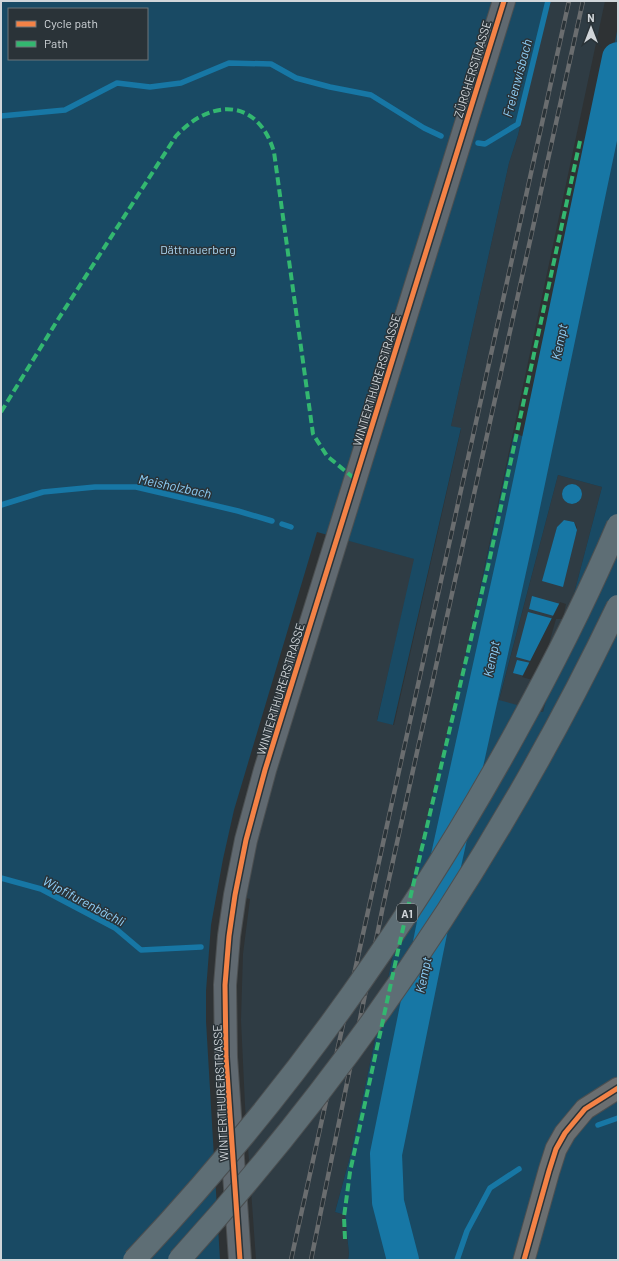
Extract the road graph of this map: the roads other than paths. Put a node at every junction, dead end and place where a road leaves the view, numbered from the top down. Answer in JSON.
{"nodes":[{"id":1,"x":504,"y":1,"type":"edge"},
{"id":2,"x":460,"y":142,"type":"joint"},
{"id":3,"x":618,"y":526,"type":"edge"},
{"id":4,"x":618,"y":606,"type":"edge"},
{"id":5,"x":618,"y":1088,"type":"edge"},
{"id":6,"x":134,"y":1260,"type":"edge"},
{"id":7,"x":179,"y":1260,"type":"edge"},
{"id":8,"x":240,"y":1260,"type":"edge"},
{"id":9,"x":524,"y":1260,"type":"edge"}],
"edges":[{"from":1,"to":2,"type":"main road","name":"ZÜRCHERSTRASSE"},
{"from":2,"to":8,"type":"main road","name":"WINTERTHURERSTRASSE"},
{"from":3,"to":6,"type":"highway","number":"A1","bridge":true},
{"from":4,"to":7,"type":"highway","bridge":true},
{"from":5,"to":9,"type":"street"}]}
